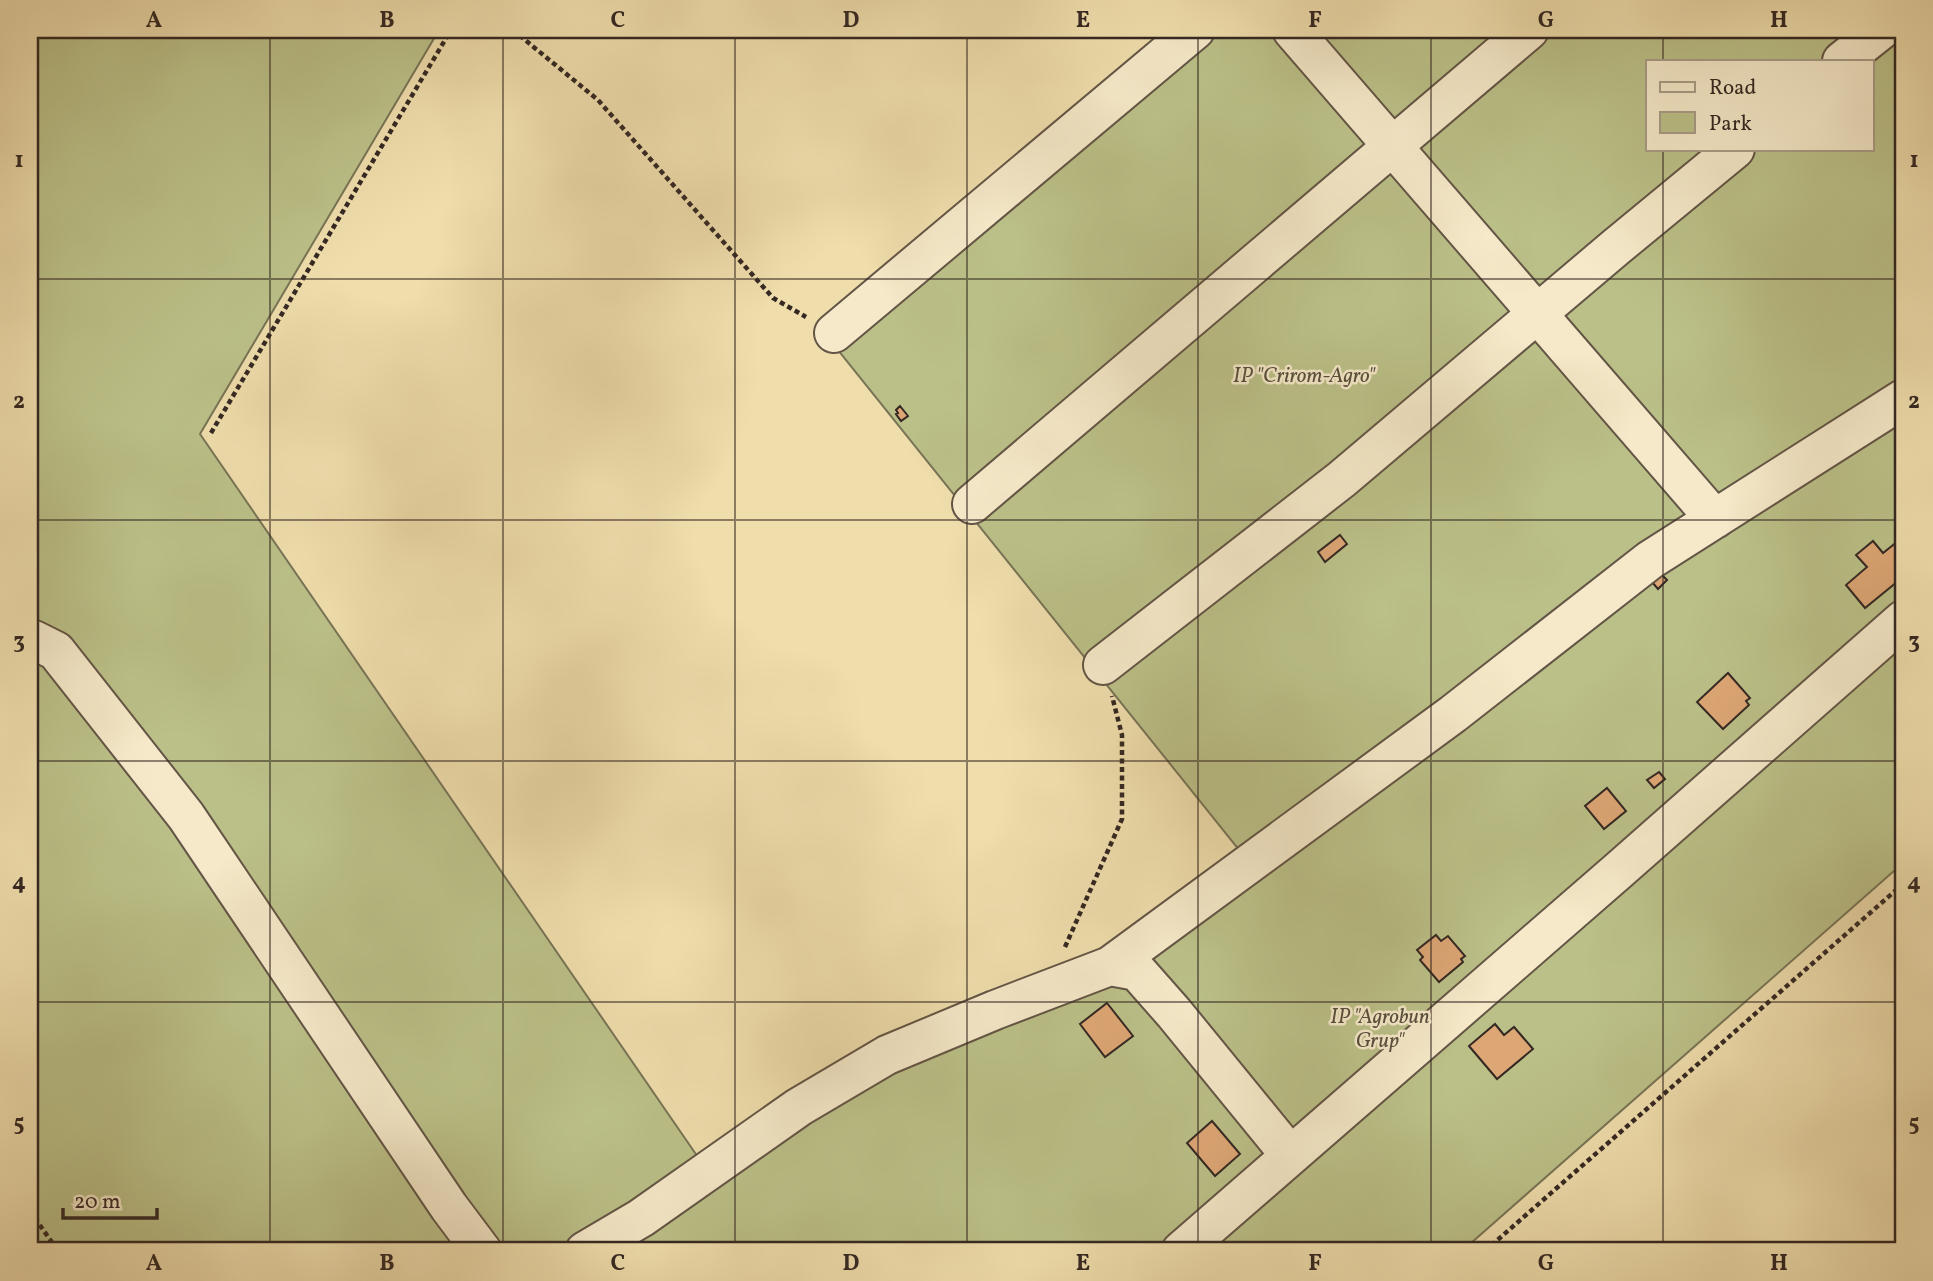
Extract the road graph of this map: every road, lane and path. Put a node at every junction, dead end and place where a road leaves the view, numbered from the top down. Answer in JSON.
{"nodes":[{"id":1,"x":451,"y":30,"type":"edge"},
{"id":2,"x":513,"y":30,"type":"edge"},
{"id":3,"x":1195,"y":30,"type":"edge"},
{"id":4,"x":1292,"y":30,"type":"edge"},
{"id":5,"x":1528,"y":30,"type":"edge"},
{"id":6,"x":1881,"y":30,"type":"edge"},
{"id":7,"x":1843,"y":60,"type":"edge"},
{"id":8,"x":1392,"y":147,"type":"junction"},
{"id":9,"x":1734,"y":150,"type":"edge"},
{"id":10,"x":1537,"y":313,"type":"junction"},
{"id":11,"x":834,"y":333,"type":"joint"},
{"id":12,"x":1903,"y":399,"type":"edge"},
{"id":13,"x":211,"y":433,"type":"dead end"},
{"id":14,"x":972,"y":504,"type":"dead end"},
{"id":15,"x":1715,"y":519,"type":"junction"},
{"id":16,"x":1903,"y":620,"type":"edge"},
{"id":17,"x":34,"y":640,"type":"dead end"},
{"id":18,"x":1103,"y":665,"type":"joint"},
{"id":19,"x":1903,"y":884,"type":"edge"},
{"id":20,"x":1110,"y":966,"type":"junction"},
{"id":21,"x":1046,"y":989,"type":"junction"},
{"id":22,"x":1290,"y":1155,"type":"junction"},
{"id":23,"x":30,"y":1211,"type":"edge"},
{"id":24,"x":58,"y":1251,"type":"edge"},
{"id":25,"x":482,"y":1251,"type":"edge"},
{"id":26,"x":585,"y":1251,"type":"edge"},
{"id":27,"x":1181,"y":1251,"type":"edge"},
{"id":28,"x":1485,"y":1251,"type":"edge"}],
"edges":[{"from":1,"to":13,"type":"path"},
{"from":2,"to":11,"type":"path"},
{"from":3,"to":11,"type":"street"},
{"from":4,"to":8,"type":"street"},
{"from":5,"to":8,"type":"street"},
{"from":6,"to":7,"type":"street"},
{"from":8,"to":10,"type":"street"},
{"from":8,"to":14,"type":"street"},
{"from":9,"to":10,"type":"street"},
{"from":10,"to":15,"type":"street"},
{"from":10,"to":18,"type":"street"},
{"from":12,"to":15,"type":"street"},
{"from":15,"to":20,"type":"street"},
{"from":16,"to":22,"type":"street"},
{"from":17,"to":25,"type":"street"},
{"from":18,"to":21,"type":"path"},
{"from":19,"to":28,"type":"path"},
{"from":20,"to":21,"type":"street"},
{"from":20,"to":22,"type":"street"},
{"from":21,"to":26,"type":"street"},
{"from":22,"to":27,"type":"street"},
{"from":23,"to":24,"type":"path"}]}
